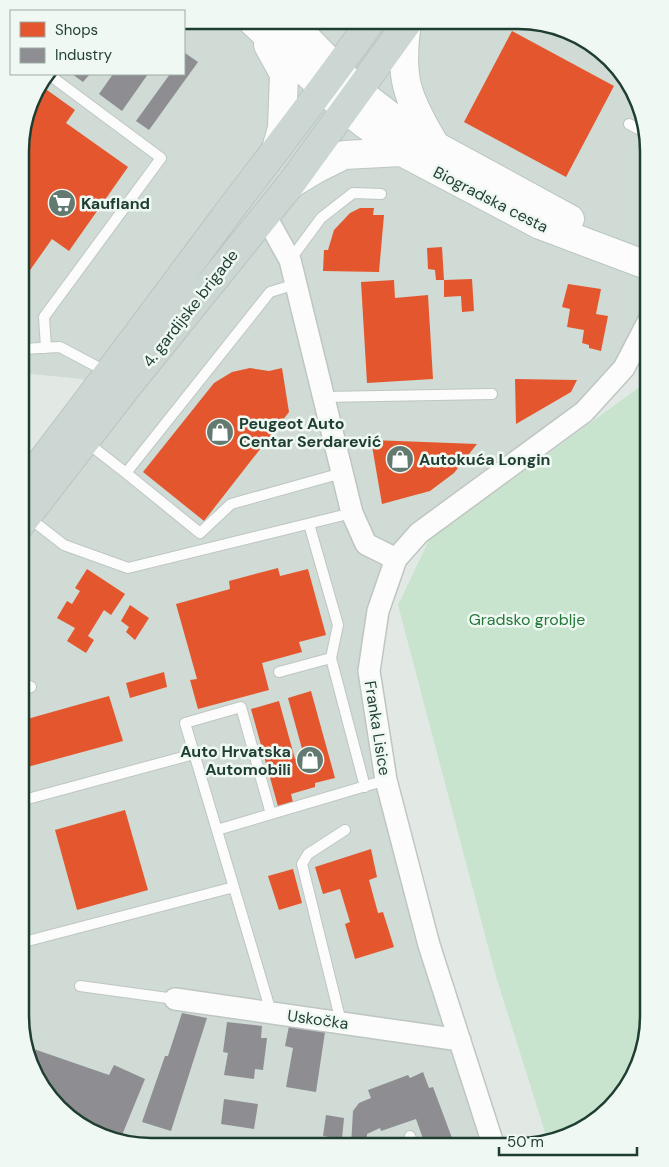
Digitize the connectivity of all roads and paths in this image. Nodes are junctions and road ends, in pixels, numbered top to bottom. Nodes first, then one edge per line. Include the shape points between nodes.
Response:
1 (258, 29) edge
2 (260, 29) edge
3 (295, 29) edge
4 (365, 29) edge
5 (402, 29) edge
6 (406, 29) edge
7 (53, 78) edge
8 (330, 80) junction
9 (352, 100) junction
10 (629, 124) dead end
11 (638, 129) edge
12 (437, 147) junction
13 (276, 149) junction
14 (402, 152) junction
15 (291, 184) junction
16 (381, 194) dead end
17 (265, 215) junction
18 (640, 254) edge
19 (290, 260) junction
20 (640, 263) edge
21 (296, 284) junction
22 (640, 337) edge
23 (46, 348) junction
24 (29, 349) edge
25 (110, 374) junction
26 (492, 394) dead end
27 (324, 397) junction
28 (85, 441) junction
29 (126, 473) junction
30 (342, 473) junction
31 (29, 478) edge
32 (352, 513) junction
33 (29, 514) edge
34 (29, 523) edge
35 (309, 524) junction
36 (396, 559) junction
37 (331, 658) junction
38 (279, 672) dead end
39 (194, 754) junction
40 (386, 780) junction
41 (365, 787) junction
42 (29, 799) edge
43 (271, 814) junction
44 (217, 830) junction
45 (345, 830) dead end
46 (234, 887) junction
47 (29, 941) edge
48 (80, 986) dead end
49 (175, 999) joint
50 (271, 1012) junction
51 (341, 1022) junction
52 (460, 1040) junction
53 (491, 1138) edge

1 - 13 main road via 284,74 282,128
2 - 8 main road
3 - 8 main road
4 - 8 main road, 4. gardijske brigade
5 - 9 main road, 4. gardijske brigade
6 - 12 main road via 404,81 410,99
7 - 23 lane via 161,158 44,317
8 - 9 main road
8 - 13 main road, 4. gardijske brigade
9 - 12 main road, Biogradska cesta
9 - 14 main road, Biogradska cesta
9 - 15 main road, 4. gardijske brigade
10 - 11 lane
12 - 18 main road, Biogradska cesta via 551,210
13 - 25 main road, 4. gardijske brigade
14 - 15 main road via 344,155
14 - 20 main road, Biogradska cesta via 540,225
15 - 17 main road, 4. gardijske brigade
16 - 19 lane via 353,193 321,218
17 - 19 street
17 - 28 main road, 4. gardijske brigade
19 - 21 street
21 - 27 street
21 - 29 lane via 270,292
22 - 36 street, Franka Lisice via 624,368 584,412 419,533
23 - 24 lane
23 - 25 lane via 60,347
25 - 31 main road, 4. gardijske brigade
26 - 27 lane
27 - 30 street
28 - 29 lane
28 - 33 main road, 4. gardijske brigade
29 - 30 lane via 200,533 231,504
30 - 32 street
32 - 35 lane
32 - 36 street via 366,544
34 - 35 lane via 64,545 128,568
35 - 37 lane via 338,625
36 - 40 street, Franka Lisice via 378,611 369,670
37 - 38 lane
37 - 41 lane
39 - 42 lane
39 - 43 lane via 185,723 241,707
39 - 44 lane
40 - 41 lane
40 - 52 street, Franka Lisice via 429,945
41 - 43 lane
43 - 44 lane
44 - 46 lane
45 - 51 lane via 308,854 302,864
46 - 47 lane
46 - 50 lane
48 - 49 lane
49 - 50 street, Uskočka
50 - 51 street, Uskočka
51 - 52 street, Uskočka
52 - 53 street, Franka Lisice

